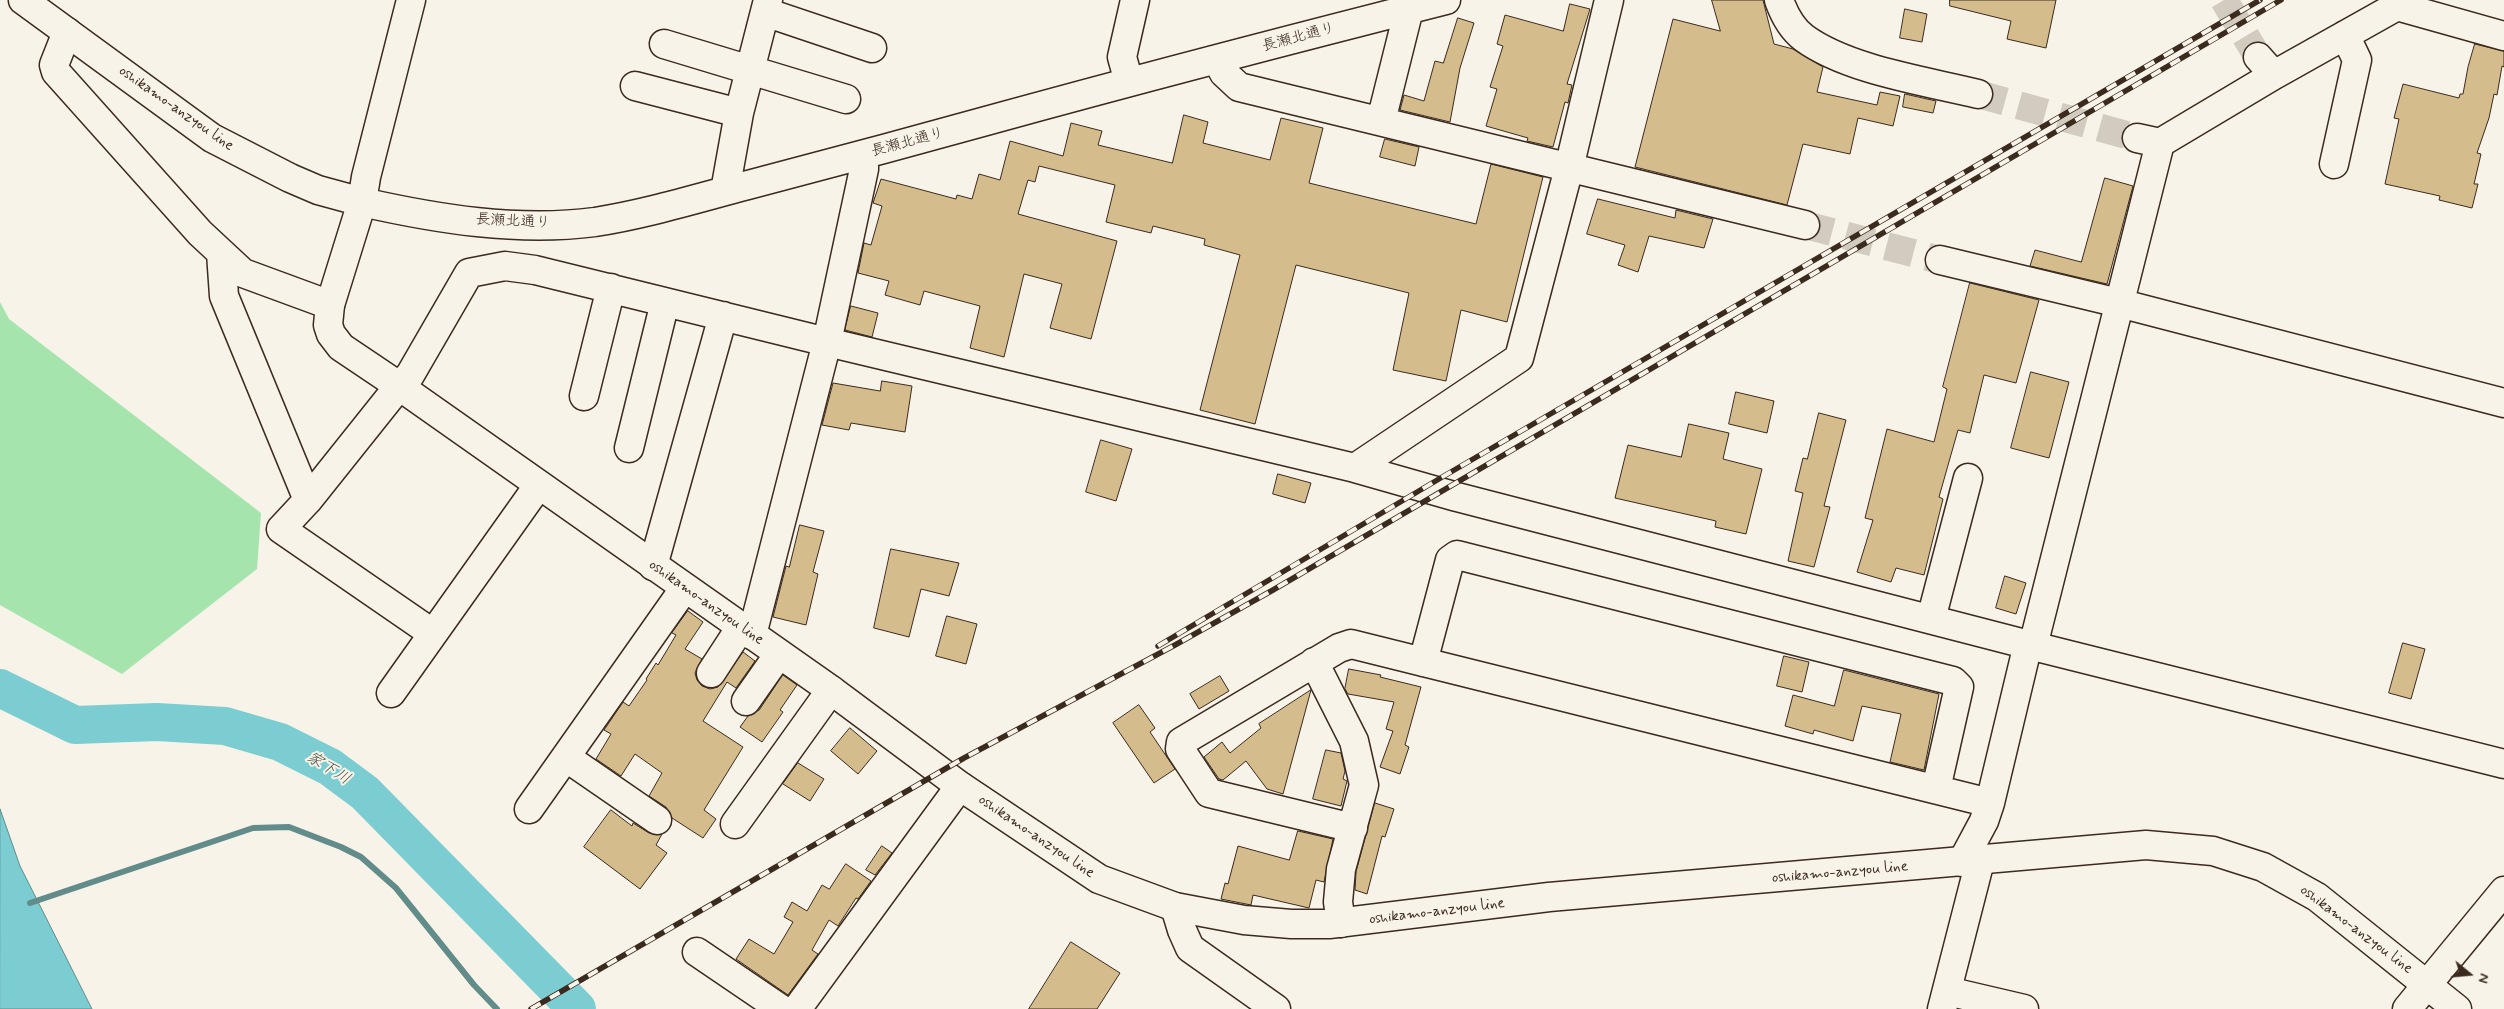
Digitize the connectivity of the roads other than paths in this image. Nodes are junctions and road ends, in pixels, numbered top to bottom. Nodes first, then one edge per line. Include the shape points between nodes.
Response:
1 (23, 0) edge
2 (409, 0) edge
3 (1135, 0) edge
4 (1446, 0) edge
5 (1609, 0) edge
6 (1779, 0) edge
7 (766, 6) edge
8 (1409, 10) junction
9 (67, 32) junction
10 (2345, 35) junction
11 (2504, 36) edge
12 (664, 44) dead end
13 (872, 48) dead end
14 (1217, 60) junction
15 (750, 69) junction
16 (1129, 82) junction
17 (635, 86) dead end
18 (1978, 94) tunnel mouth
19 (846, 99) dead end
20 (739, 113) junction
21 (1382, 121) junction
22 (864, 155) junction
23 (2334, 164) dead end
24 (1569, 168) junction
25 (725, 191) junction
26 (362, 202) junction
27 (1805, 226) tunnel mouth
28 (221, 253) junction
29 (1940, 260) tunnel mouth
30 (611, 288) junction
31 (665, 302) junction
32 (2119, 304) junction
33 (330, 305) junction
34 (723, 316) junction
35 (827, 342) junction
36 (399, 386) junction
37 (584, 396) dead end
38 (2504, 403) edge
39 (629, 448) dead end
40 (1355, 468) junction
41 (1968, 478) dead end
42 (538, 486) junction
43 (308, 500) junction
44 (653, 566) junction
45 (684, 589) junction
46 (1931, 619) junction
47 (746, 631) junction
48 (432, 633) junction
49 (2031, 645) junction
50 (779, 654) junction
51 (1314, 662) junction
52 (1423, 662) junction
53 (711, 673) dead end
54 (831, 690) junction
55 (391, 693) dead end
56 (746, 701) dead end
57 (567, 758) junction
58 (2504, 764) edge
59 (960, 786) junction
60 (1936, 789) junction
61 (1990, 803) junction
62 (529, 810) dead end
63 (657, 820) dead end
64 (735, 824) dead end
65 (1353, 828) junction
66 (1971, 861) junction
67 (1175, 906) junction
68 (2499, 907) edge
69 (1342, 923) junction
70 (697, 952) dead end
71 (2427, 983) junction
72 (1944, 1000) edge
73 (781, 1009) edge
74 (796, 1009) edge
75 (1276, 1009) edge
76 (2024, 1009) edge
77 (2407, 1009) edge
78 (2457, 1009) edge

1 - 9 street, oshikamo-anzyou line
2 - 26 street
3 - 16 street via 1122,58
4 - 8 street, 長瀬北通り
5 - 24 street
6 - 18 street via 1791,24 1803,37 1848,61
7 - 13 street
7 - 15 street
8 - 14 street, 長瀬北通り
8 - 21 street
9 - 26 street, oshikamo-anzyou line via 212,138 318,190
9 - 28 street via 54,65 56,72
10 - 11 street via 2397,6
10 - 23 street via 2357,60
10 - 32 street via 2266,66 2148,140
12 - 15 street
14 - 16 street, 長瀬北通り
14 - 21 street via 1224,73 1239,87
15 - 19 street
15 - 20 street
16 - 22 street, 長瀬北通り
17 - 20 street
20 - 25 street
21 - 24 street
22 - 25 street, 長瀬北通り
22 - 35 street via 864,169
24 - 27 street
24 - 40 street via 1519,358
25 - 26 street, 長瀬北通り via 596,222 541,225 400,211
26 - 33 street, oshikamo-anzyou line
28 - 33 street via 243,272
28 - 43 street via 224,296
29 - 32 street
30 - 31 street
30 - 36 street via 505,266 469,273 410,375
30 - 37 street
31 - 34 street
31 - 39 street
32 - 38 street
32 - 49 street
33 - 36 street, oshikamo-anzyou line via 328,325 338,344 351,356
34 - 35 street
34 - 44 street
35 - 40 street
35 - 47 street
36 - 42 street, oshikamo-anzyou line
36 - 43 street
40 - 46 street via 1457,498
41 - 46 street
42 - 44 street, oshikamo-anzyou line
42 - 48 street
43 - 48 street via 281,530
44 - 45 street, oshikamo-anzyou line
45 - 47 street, oshikamo-anzyou line
45 - 57 street
46 - 49 street
47 - 50 street, oshikamo-anzyou line
47 - 53 street
48 - 55 street
49 - 58 street
49 - 61 street
50 - 54 street, oshikamo-anzyou line
50 - 56 street
51 - 52 street via 1351,644
51 - 65 street via 1354,741 1364,785
51 - 65 street via 1188,736 1180,742 1180,749 1209,793
52 - 60 street
52 - 60 street via 1450,560 1457,555 1953,681 1959,687
54 - 59 street, oshikamo-anzyou line
54 - 64 street
57 - 62 street
57 - 63 street
59 - 67 street, oshikamo-anzyou line via 1099,880
59 - 74 street
60 - 61 street
61 - 66 street
65 - 69 street via 1340,869 1338,902
66 - 69 street, oshikamo-anzyou line via 1549,897
66 - 71 street, oshikamo-anzyou line via 2146,845 2213,851 2263,867 2317,897
66 - 72 street
67 - 69 street, oshikamo-anzyou line via 1244,920 1291,924
67 - 75 street via 1190,948
68 - 71 street
70 - 73 street
71 - 77 street
71 - 78 street, oshikamo-anzyou line
72 - 76 street

